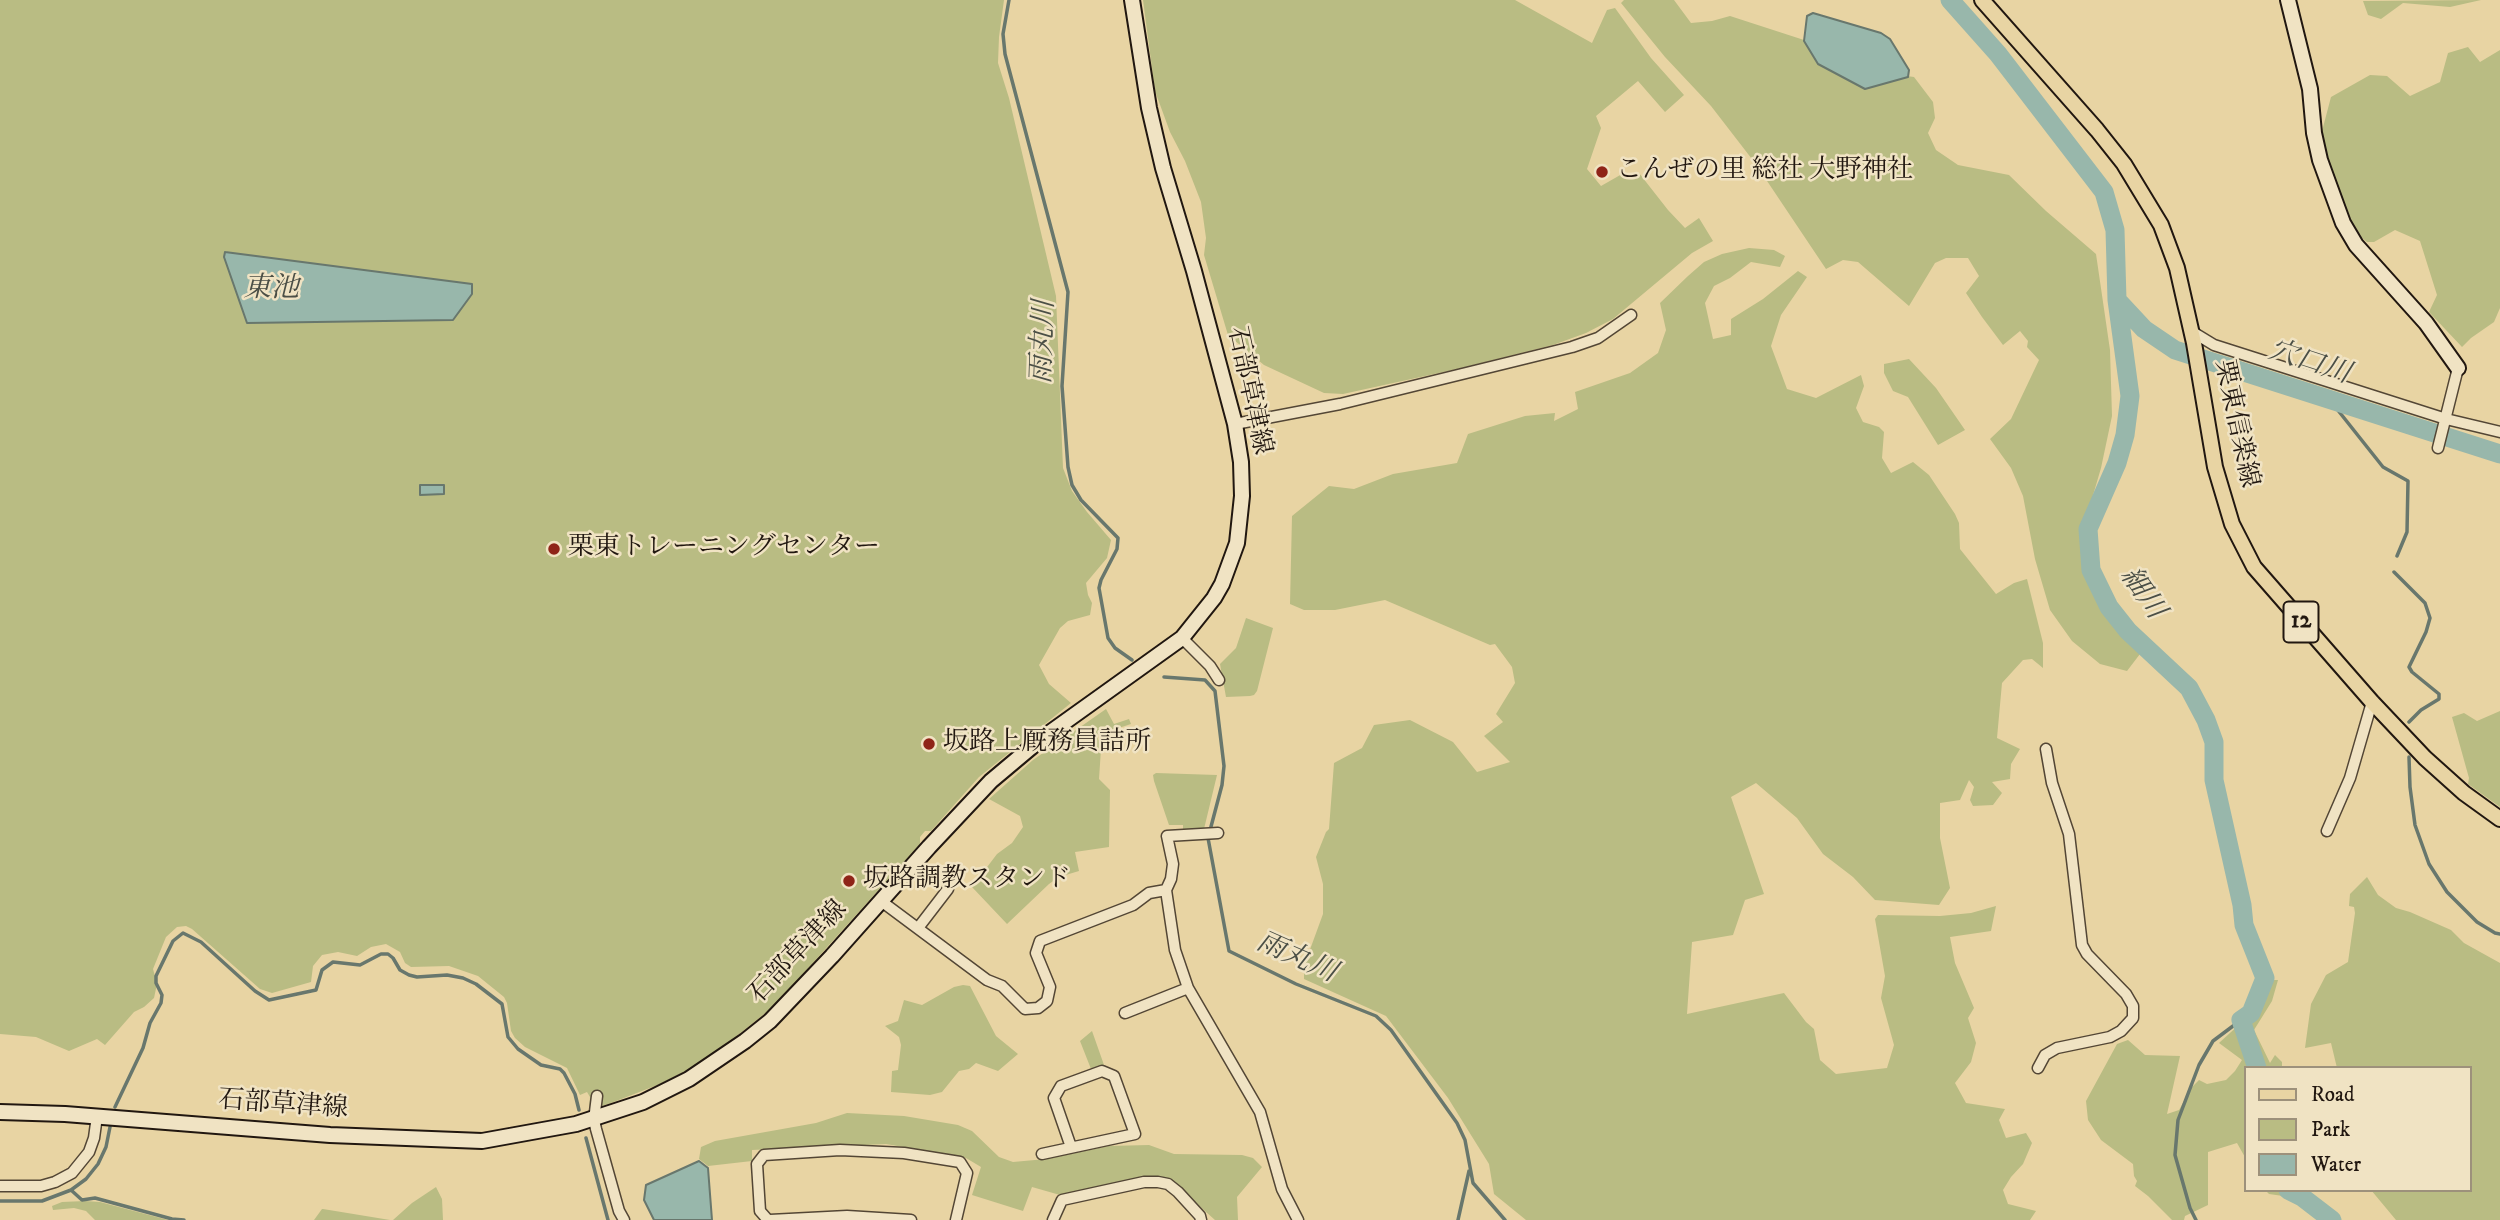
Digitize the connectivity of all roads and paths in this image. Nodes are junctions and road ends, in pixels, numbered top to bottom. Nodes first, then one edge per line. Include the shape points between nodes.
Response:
1 (1132, 0) edge
2 (1982, 0) edge
3 (2288, 0) edge
4 (1631, 316) dead end
5 (2192, 337) junction
6 (2458, 369) joint
7 (2445, 423) junction
8 (1235, 424) junction
9 (2500, 432) edge
10 (2438, 447) dead end
11 (1182, 638) junction
12 (1219, 680) dead end
13 (2372, 702) junction
14 (2046, 749) dead end
15 (2500, 819) edge
16 (2328, 831) dead end
17 (1212, 832) dead end
18 (948, 889) dead end
19 (1166, 890) junction
20 (881, 901) junction
21 (918, 928) junction
22 (1188, 988) junction
23 (1125, 1013) dead end
24 (2038, 1068) dead end
25 (597, 1096) dead end
26 (0, 1112) edge
27 (97, 1116) junction
28 (594, 1120) junction
29 (1071, 1147) junction
30 (1042, 1154) dead end
31 (0, 1186) edge
32 (871, 1219) edge
33 (624, 1220) edge
34 (769, 1220) edge
35 (911, 1220) edge
36 (956, 1220) edge
37 (1053, 1220) edge
38 (1201, 1220) edge
39 (1298, 1220) edge

1 - 8 main road, 石部草津線 via 1163,168
2 - 5 main road, 栗東信楽線 / 12 via 2097,130 2145,196 2177,268
3 - 6 main road via 2310,89 2320,160 2343,223
4 - 8 street via 1598,338 1572,347 1340,404
5 - 7 street
5 - 13 main road, 栗東信楽線 / 12 via 2216,467 2232,524 2254,567
6 - 7 street
7 - 9 street
7 - 10 street
8 - 11 main road, 石部草津線 via 1242,496 1237,543 1214,598
11 - 12 street
11 - 20 main road, 石部草津線 via 1041,739 991,781
13 - 15 main road, 栗東信楽線 / 12 via 2427,760
13 - 16 street via 2350,778
14 - 24 street via 2069,834 2082,946 2126,994 2133,1018 2110,1037 2057,1048 2045,1055
17 - 19 street via 1167,836 1173,864
18 - 21 street
19 - 21 street via 1149,893 1133,905 1040,941 1036,953 1051,988 1047,1001 1038,1008 1025,1009 1002,986 987,981
19 - 22 street via 1175,950
20 - 21 street
20 - 28 main road, 石部草津線 via 797,994 745,1041 689,1080
22 - 23 street
22 - 39 street via 1260,1112 1282,1189
25 - 28 street
26 - 27 main road, 石部草津線
27 - 28 main road, 石部草津線 via 482,1142
27 - 31 street via 89,1152 72,1173 41,1186
28 - 33 street
29 - 29 street via 1135,1134 1114,1076 1102,1071 1061,1086 1054,1098
29 - 30 street
32 - 34 street
32 - 35 street
34 - 36 street via 760,1211 757,1164 764,1156 840,1150 960,1162 967,1173
37 - 38 street via 1062,1200 1158,1182 1178,1192

